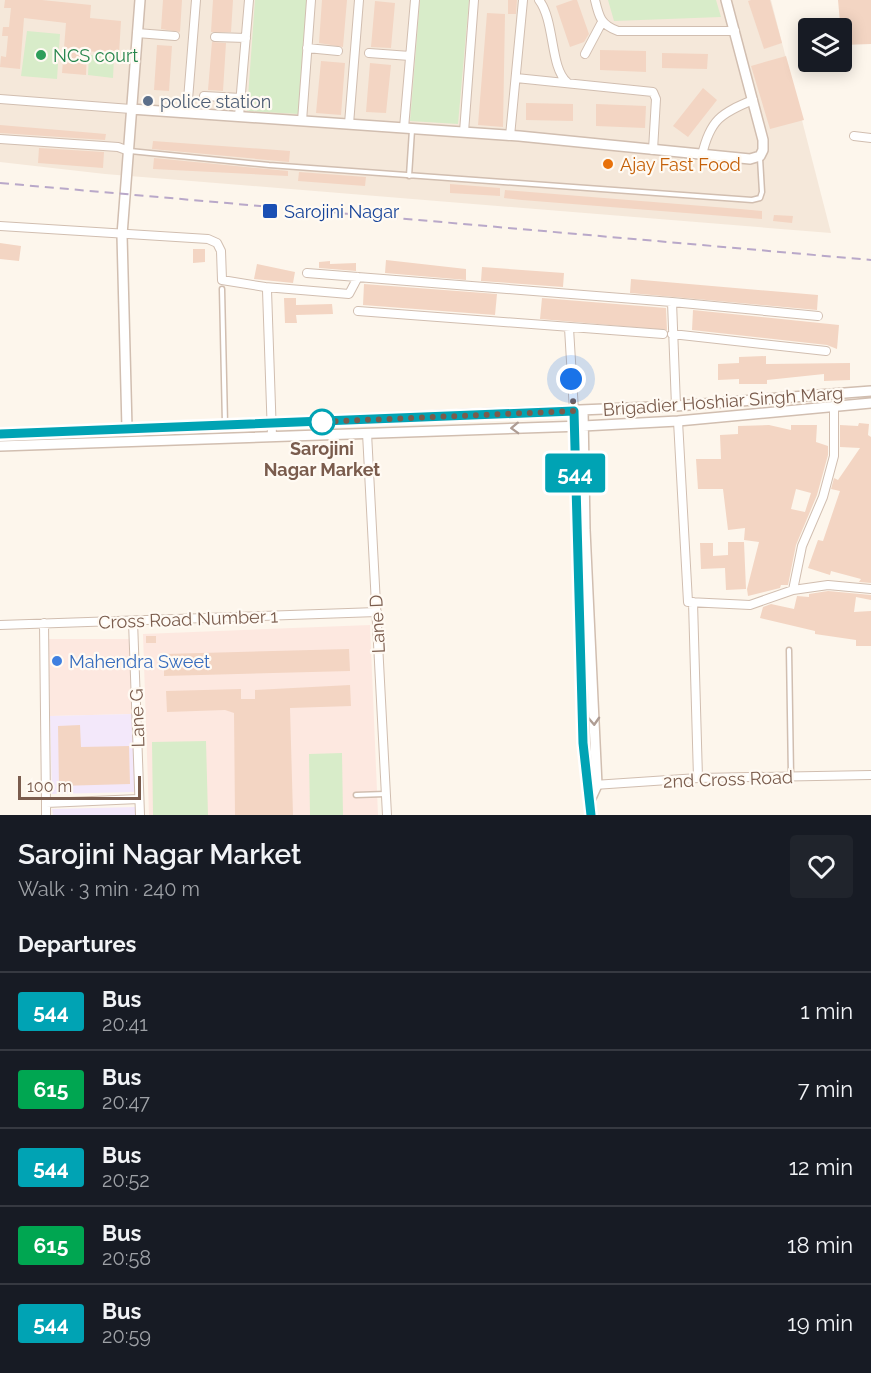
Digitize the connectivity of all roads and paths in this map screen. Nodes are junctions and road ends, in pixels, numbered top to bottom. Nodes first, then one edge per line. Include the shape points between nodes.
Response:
1 (140, 0) edge
2 (196, 0) edge
3 (249, 0) edge
4 (311, 0) edge
5 (359, 0) edge
6 (415, 0) edge
7 (474, 0) edge
8 (523, 0) edge
9 (539, 0) edge
10 (595, 0) edge
11 (726, 0) edge
12 (602, 22) junction
13 (735, 31) junction
14 (137, 33) junction
15 (175, 36) dead end
16 (215, 37) dead end
17 (246, 38) junction
18 (307, 48) junction
19 (338, 51) dead end
20 (369, 53) dead end
21 (585, 54) dead end
22 (410, 56) junction
23 (516, 78) junction
24 (568, 83) junction
25 (204, 96) dead end
26 (241, 98) junction
27 (0, 99) edge
28 (753, 100) junction
29 (131, 109) junction
30 (187, 112) junction
31 (239, 116) junction
32 (302, 121) junction
33 (349, 124) junction
34 (408, 128) junction
35 (464, 132) junction
36 (510, 136) junction
37 (854, 136) dead end
38 (871, 138) edge
39 (0, 139) edge
40 (653, 150) junction
41 (129, 151) junction
42 (702, 155) junction
43 (760, 156) junction
44 (409, 176) junction
45 (0, 226) edge
46 (122, 235) junction
47 (307, 273) dead end
48 (358, 277) junction
49 (265, 287) junction
50 (222, 289) dead end
51 (672, 302) junction
52 (358, 311) dead end
53 (818, 316) dead end
54 (568, 328) junction
55 (663, 334) dead end
56 (672, 334) junction
57 (826, 351) dead end
58 (871, 392) edge
59 (870, 405) edge
60 (676, 406) junction
61 (834, 406) junction
62 (578, 411) junction
63 (678, 421) junction
64 (271, 424) junction
65 (225, 425) junction
66 (579, 426) junction
67 (126, 428) junction
68 (367, 433) junction
69 (0, 434) edge
70 (272, 436) junction
71 (127, 440) junction
72 (0, 446) edge
73 (871, 589) edge
74 (793, 590) junction
75 (693, 602) junction
76 (377, 612) junction
77 (133, 621) junction
78 (44, 623) junction
79 (0, 625) edge
80 (789, 650) dead end
81 (871, 775) edge
82 (791, 776) junction
83 (698, 778) junction
84 (586, 785) junction
85 (597, 785) junction
86 (386, 794) junction
87 (356, 795) dead end
88 (591, 798) junction
89 (139, 799) junction
90 (46, 803) junction
91 (46, 815) edge
92 (140, 815) edge
93 (387, 815) edge
94 (591, 815) edge

1 - 14 street
2 - 30 street
3 - 17 street
4 - 18 street
5 - 33 street
6 - 22 street
7 - 35 street
8 - 23 street
9 - 24 street via 561,75
10 - 12 street
11 - 13 street
12 - 13 street via 618,31
12 - 21 street
13 - 28 street
14 - 15 street
14 - 29 street
16 - 17 street
17 - 26 street
18 - 19 street
18 - 32 street
20 - 22 street
22 - 34 street
23 - 24 street
23 - 36 street
24 - 40 street via 652,92 656,99
25 - 26 street
26 - 31 street
27 - 29 street
28 - 42 street via 718,117 709,129
28 - 43 street via 763,140
29 - 30 street
29 - 41 street
30 - 31 street
31 - 32 street
32 - 33 street
33 - 34 street
34 - 35 street
34 - 44 lane
35 - 36 street
36 - 40 street
37 - 38 street
39 - 41 street
40 - 42 street
41 - 44 lane
41 - 46 street
42 - 43 street via 750,159
43 - 44 lane via 762,192 760,198 752,200
45 - 46 street
46 - 49 street via 208,239 217,243 221,251 222,280
46 - 67 street
47 - 48 street
48 - 49 street via 349,294
48 - 51 street
49 - 64 street
50 - 65 lane
51 - 53 street
51 - 56 street
52 - 54 street
54 - 55 street
54 - 62 street
56 - 57 street
56 - 60 street
58 - 60 street, Brigadier Hoshiar Singh Marg
59 - 61 street
60 - 62 street, Brigadier Hoshiar Singh Marg
61 - 63 street
61 - 74 street via 834,456 823,497 802,546
62 - 64 street, Brigadier Hoshiar Singh Marg
62 - 66 street
63 - 66 street
63 - 75 street via 688,602
64 - 65 street, Brigadier Hoshiar Singh Marg
64 - 70 street
65 - 67 street, Brigadier Hoshiar Singh Marg
66 -> 68 street
66 - 84 street via 579,658
66 -> 85 street
67 - 69 street, Brigadier Hoshiar Singh Marg
67 - 71 street
68 - 70 street
68 - 76 street, Lane D
70 - 71 street
71 - 72 street
73 - 74 street via 828,585
74 - 75 street via 750,604
75 - 83 street
76 - 77 street, Cross Road Number 1
76 - 86 street, Lane D
77 - 78 street, Cross Road Number 1
77 - 89 street, Lane G
78 - 79 street, Cross Road Number 1
78 - 90 street
80 - 82 lane
81 - 82 street, 2nd Cross Road
82 - 83 street, 2nd Cross Road
83 - 85 street, 2nd Cross Road
84 - 85 street, 2nd Cross Road
84 - 88 street
85 - 88 street
86 - 87 lane
86 - 93 street, Lane D
88 - 94 street
89 - 90 street
89 - 92 street, Lane G
90 - 91 street

